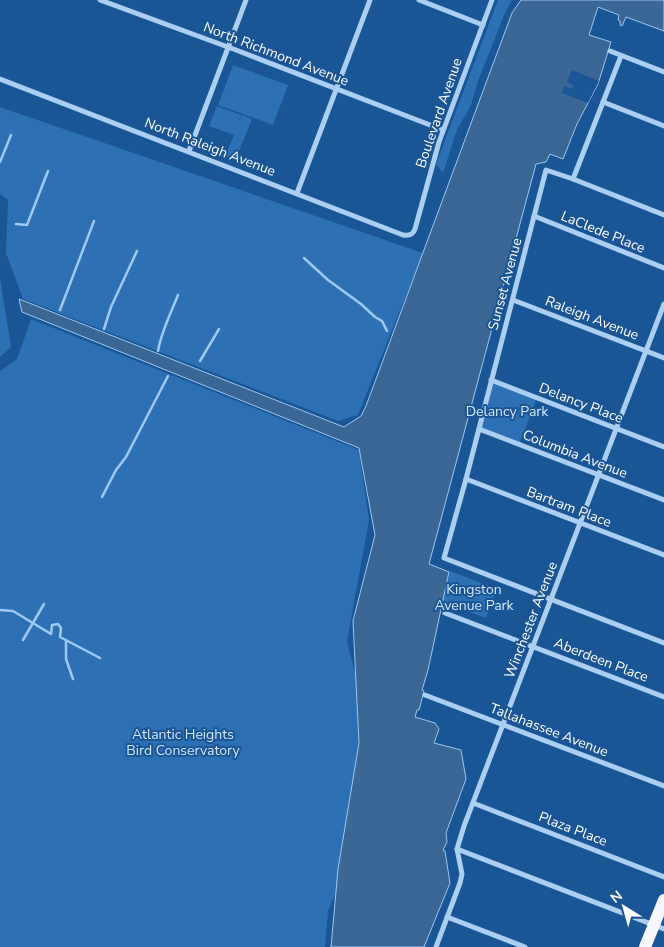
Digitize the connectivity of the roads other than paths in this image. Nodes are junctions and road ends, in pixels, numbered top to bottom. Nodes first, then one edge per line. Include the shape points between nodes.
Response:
1 (100, 0) edge
2 (246, 0) edge
3 (370, 0) edge
4 (418, 0) edge
5 (492, 0) edge
6 (483, 25) junction
7 (228, 47) junction
8 (610, 51) dead end
9 (621, 56) junction
10 (664, 72) edge
11 (0, 78) edge
12 (336, 89) junction
13 (603, 102) junction
14 (664, 126) edge
15 (443, 130) junction
16 (189, 151) junction
17 (573, 179) junction
18 (297, 193) junction
19 (664, 215) edge
20 (534, 216) junction
21 (411, 235) joint
22 (664, 268) edge
23 (513, 300) junction
24 (664, 304) edge
25 (646, 351) junction
26 (664, 358) edge
27 (491, 380) junction
28 (479, 429) junction
29 (616, 429) junction
30 (664, 447) edge
31 (598, 475) junction
32 (466, 480) junction
33 (664, 500) edge
34 (580, 523) junction
35 (664, 555) edge
36 (550, 600) junction
37 (445, 613) dead end
38 (664, 643) edge
39 (533, 646) junction
40 (425, 695) dead end
41 (664, 697) edge
42 (503, 724) junction
43 (664, 786) edge
44 (473, 803) junction
45 (457, 850) junction
46 (664, 877) edge
47 (664, 900) edge
48 (447, 917) junction
49 (659, 927) edge
50 (436, 947) edge
51 (525, 947) edge
52 (646, 947) edge

1 - 7 street, North Richmond Avenue
2 - 7 street
3 - 12 street
4 - 6 street
5 - 6 street, Boulevard Avenue
6 - 15 street, Boulevard Avenue
7 - 12 street, North Richmond Avenue
7 - 16 street
8 - 9 street
9 - 10 street
9 - 13 street
11 - 16 street, North Raleigh Avenue
12 - 15 street, North Richmond Avenue
12 - 18 street
13 - 14 street
13 - 17 street
15 - 21 street, Boulevard Avenue
16 - 18 street, North Raleigh Avenue
17 - 19 street
17 - 20 street, Sunset Avenue via 546,170
18 - 21 street, North Raleigh Avenue via 403,235
20 - 22 street, LaClede Place
20 - 23 street, Sunset Avenue
23 - 25 street, Raleigh Avenue
23 - 27 street, Sunset Avenue
24 - 25 street, Winchester Avenue
25 - 26 street, Raleigh Avenue
25 - 29 street, Winchester Avenue
27 - 28 street, Sunset Avenue
27 - 29 street, Delancy Place
28 - 31 street, Columbia Avenue
28 - 32 street, Sunset Avenue
29 - 30 street, Delancy Place
29 - 31 street, Winchester Avenue
31 - 33 street, Columbia Avenue
31 - 34 street, Winchester Avenue
32 - 34 street, Bartram Place
32 - 36 street, Sunset Avenue via 444,558
34 - 35 street, Bartram Place
34 - 36 street, Winchester Avenue
36 - 38 street
36 - 39 street, Winchester Avenue
37 - 39 street, Aberdeen Place
39 - 41 street, Aberdeen Place
39 - 42 street, Winchester Avenue
40 - 42 street, Tallahassee Avenue
42 - 43 street, Tallahassee Avenue
42 - 44 street, Winchester Avenue
44 - 45 street, Winchester Avenue
44 - 46 street, Plaza Place
45 - 48 street, Winchester Avenue via 461,878
45 - 49 street
47 - 49 main road
48 - 50 street, Winchester Avenue
48 - 51 street
49 - 52 main road

